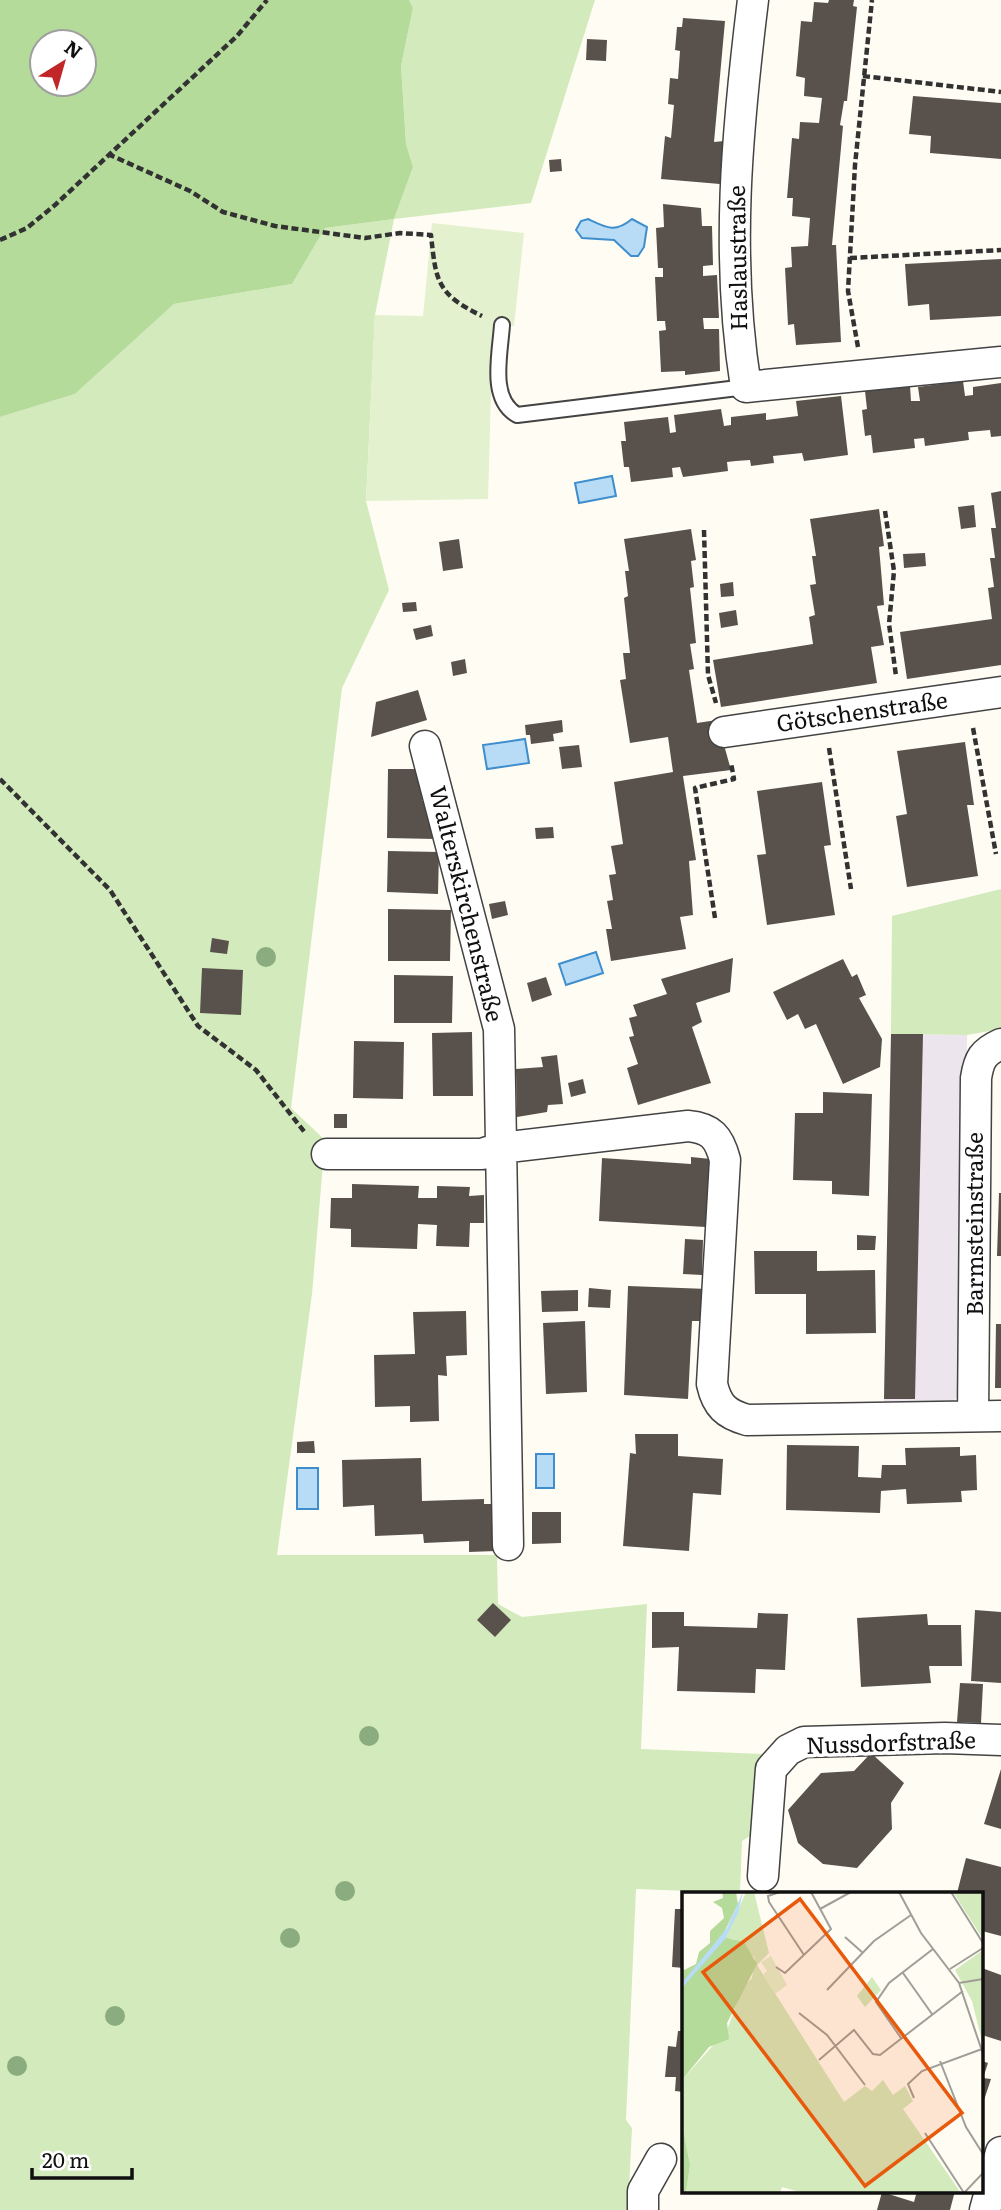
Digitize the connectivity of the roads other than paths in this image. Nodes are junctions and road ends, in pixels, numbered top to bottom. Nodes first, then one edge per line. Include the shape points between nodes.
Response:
1 (753, 0) edge
2 (502, 325) road end
3 (1001, 362) edge
4 (747, 387) junction
5 (1001, 692) edge
6 (724, 732) road end
7 (425, 746) dead end
8 (1001, 1044) edge
9 (500, 1148) junction
10 (327, 1154) road end
11 (987, 1416) edge
12 (508, 1545) dead end
13 (1001, 1741) edge
14 (763, 1876) dead end
15 (1001, 2152) edge
16 (661, 2159) dead end
17 (643, 2210) edge
18 (985, 2210) edge

1 - 4 street, Haslaustraße via 738,115 735,233 736,322
2 - 4 lane via 499,396 505,408 517,415
3 - 4 street
5 - 6 street, Götschenstraße
7 - 9 street, Walterskirchenstraße via 499,1029
8 - 11 street, Barmsteinstraße via 979,1060 976,1078
9 - 10 street via 482,1154
9 - 11 street via 688,1126 705,1127 720,1140 725,1160 712,1384 716,1401 729,1415 747,1420
9 - 12 street, Walterskirchenstraße
13 - 14 street, Nussdorfstraße via 804,1742 788,1750 771,1769
15 - 18 street
16 - 17 street via 643,2191

